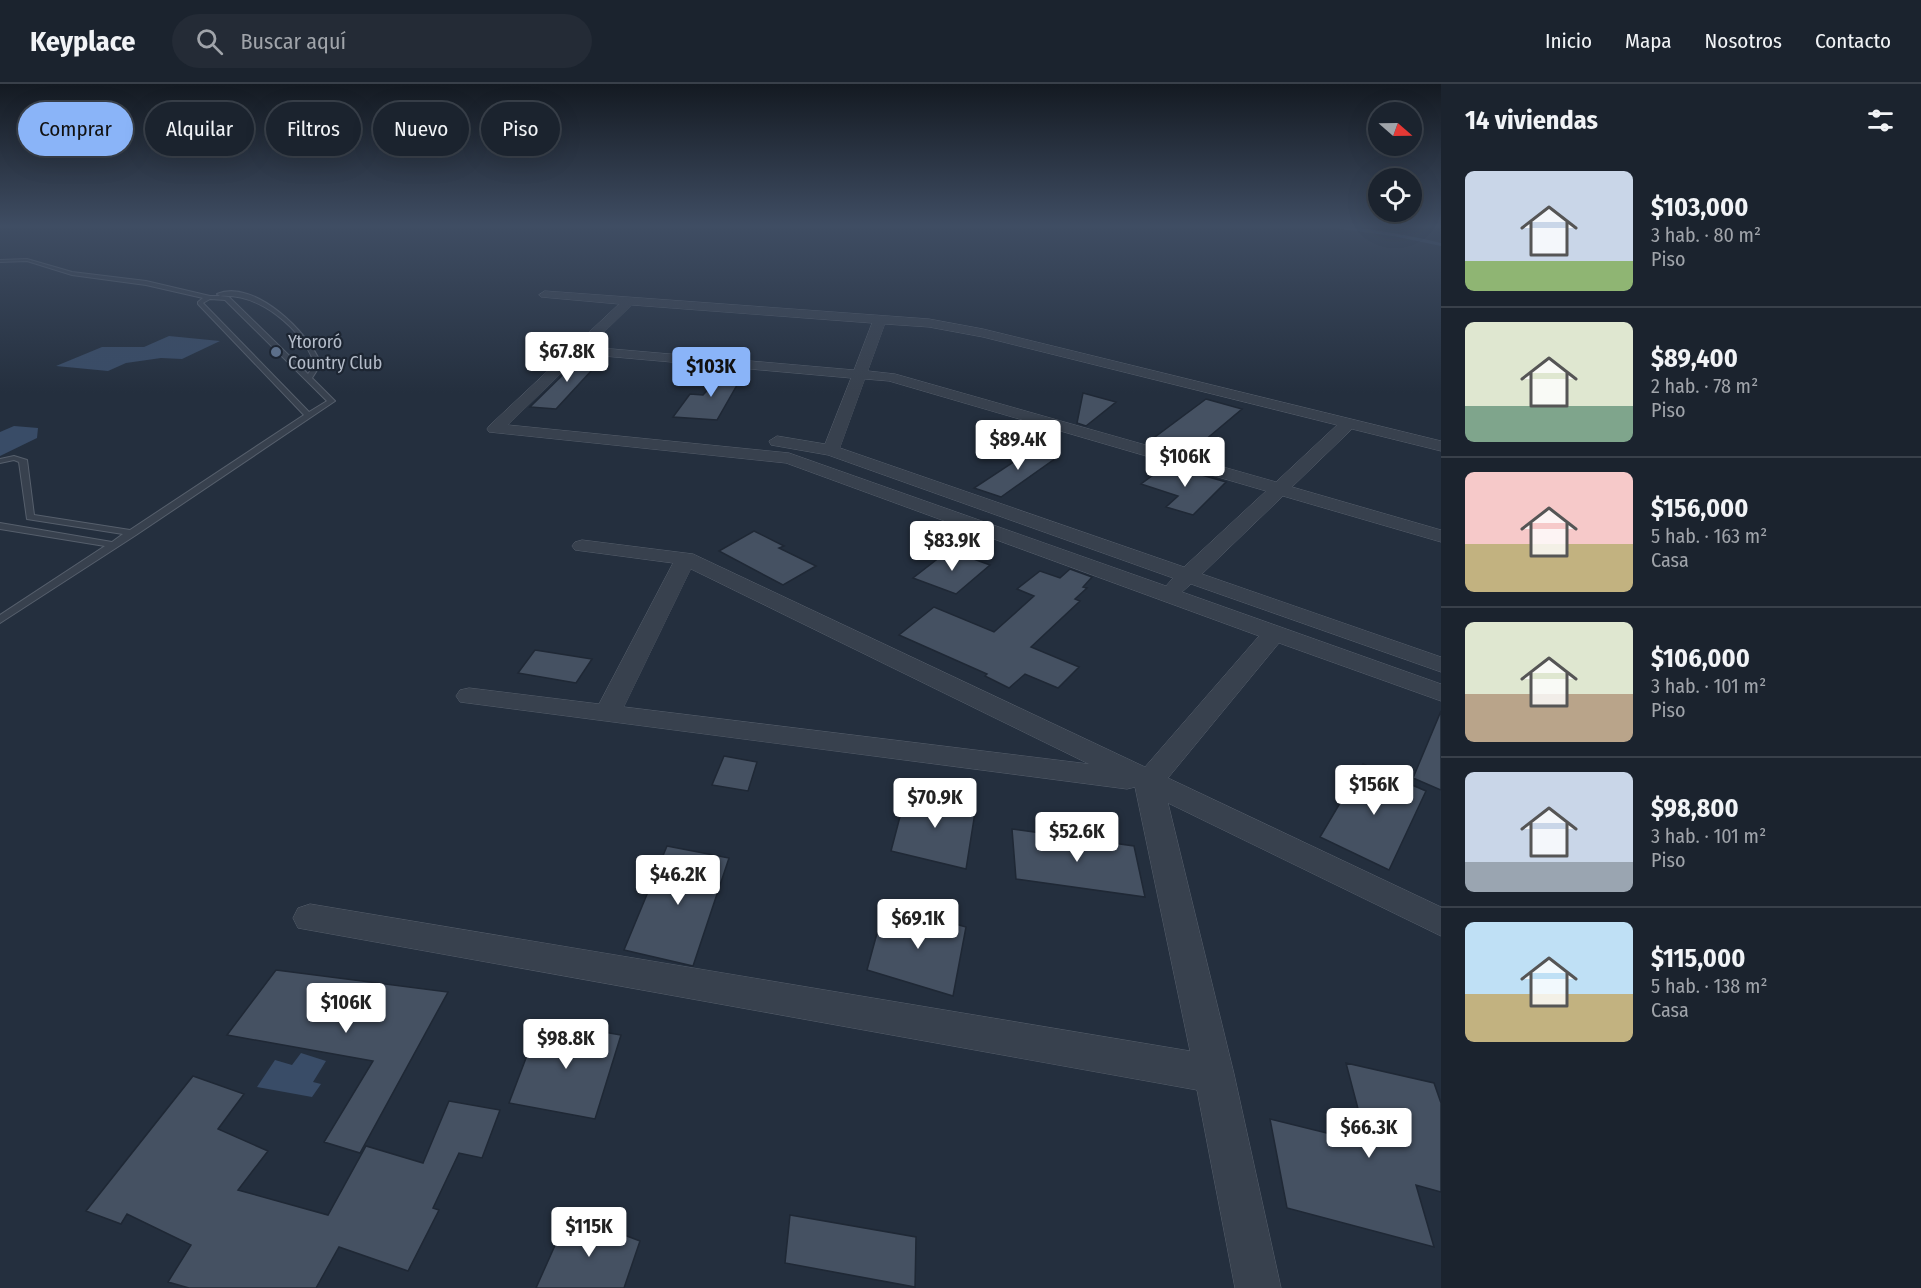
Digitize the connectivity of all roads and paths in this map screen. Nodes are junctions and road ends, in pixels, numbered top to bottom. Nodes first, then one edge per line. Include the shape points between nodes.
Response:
1 (126, 281) edge
2 (545, 295) dead end
3 (206, 296) junction
4 (629, 301) junction
5 (880, 319) junction
6 (578, 350) junction
7 (860, 373) junction
8 (308, 379) junction
9 (309, 416) junction
10 (501, 423) junction
11 (1348, 424) junction
12 (1441, 446) edge
13 (831, 450) junction
14 (0, 461) edge
15 (1277, 489) junction
16 (0, 526) edge
17 (133, 533) junction
18 (1441, 536) edge
19 (114, 545) junction
20 (582, 546) dead end
21 (686, 558) junction
22 (1189, 577) junction
23 (1168, 594) junction
24 (0, 620) edge
25 (1274, 633) junction
26 (1441, 665) edge
27 (1441, 693) edge
28 (470, 696) dead end
29 (608, 713) junction
30 (1148, 782) junction
31 (310, 918) dead end
32 (1441, 922) edge
33 (1214, 1074) junction
34 (1258, 1288) edge

1 - 3 lane
2 - 4 street
3 - 8 lane via 226,298
3 - 8 lane via 242,295 290,324 316,357 318,364
3 - 9 lane via 200,303
4 - 5 street
4 - 6 street
5 - 7 street
5 - 11 street via 983,333
6 - 7 street
6 - 10 street
7 - 13 street
7 - 15 street via 921,385
8 - 9 lane via 331,401
9 - 17 lane
10 - 13 street via 781,442
10 - 23 street via 789,458
11 - 12 street
11 - 15 street
13 - 22 street
14 - 17 lane via 23,460 30,517
15 - 18 street
15 - 22 street
16 - 19 lane
17 - 19 lane
19 - 24 lane
20 - 21 street
21 - 29 street
21 - 30 street
22 - 23 street
22 - 26 street
23 - 25 street
25 - 27 street
25 - 30 street
28 - 29 street
29 - 30 street
30 - 32 street
30 - 33 street
31 - 33 street
33 - 34 street

